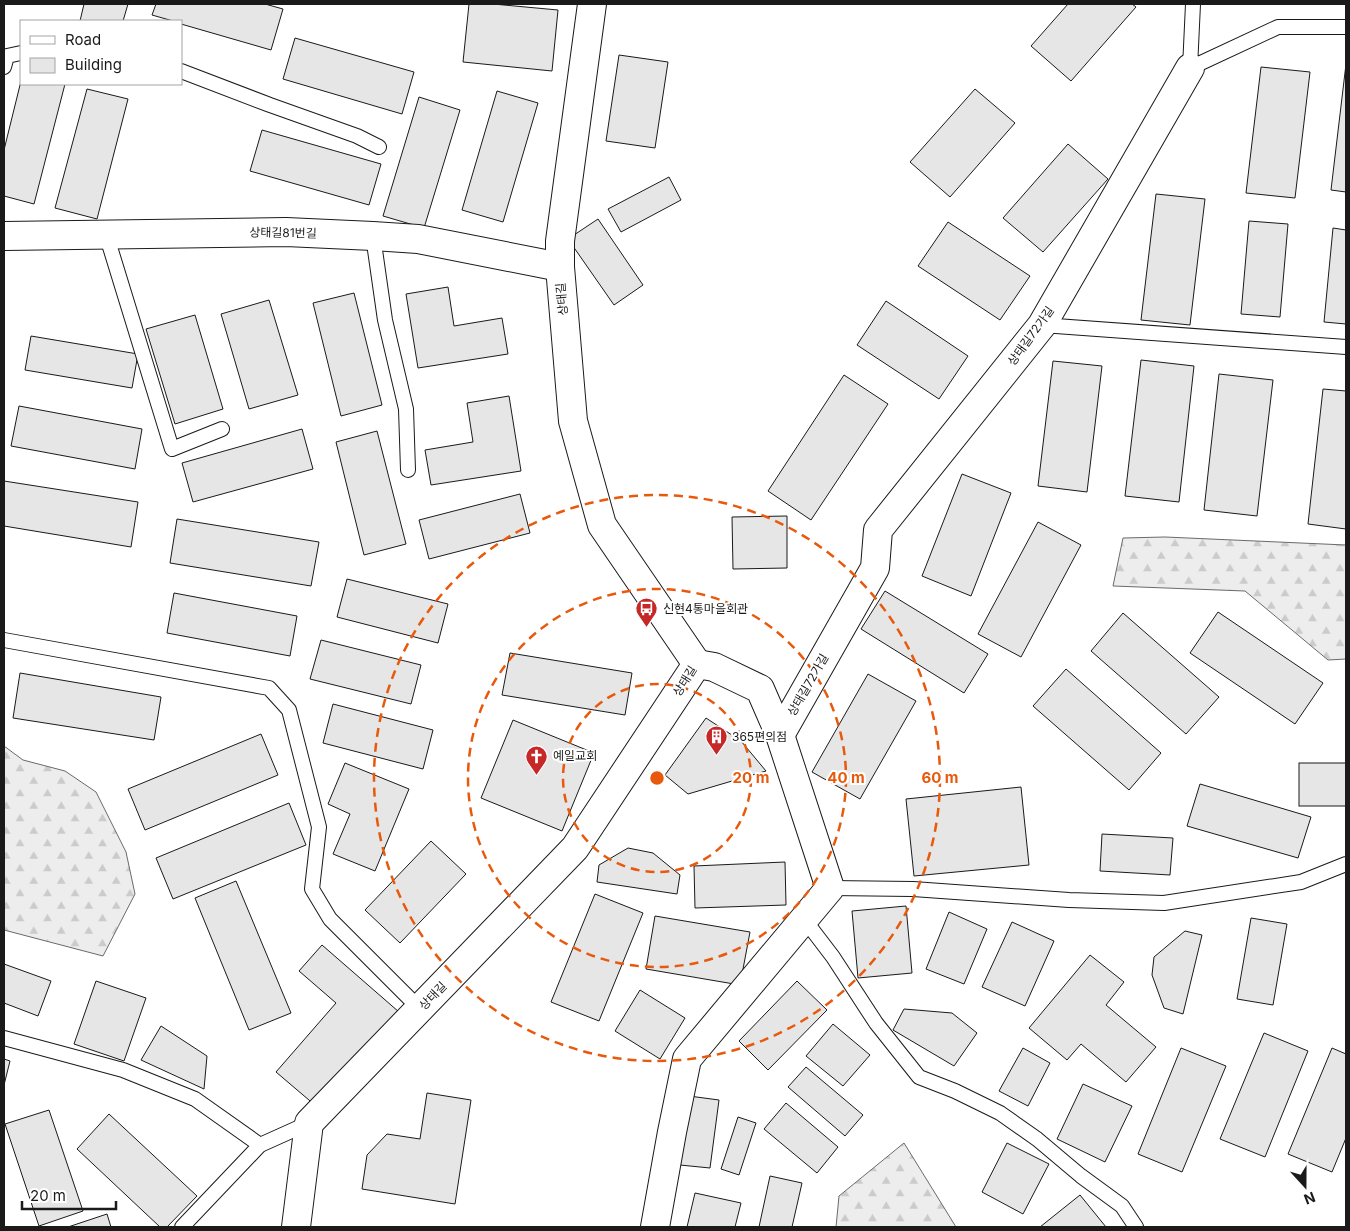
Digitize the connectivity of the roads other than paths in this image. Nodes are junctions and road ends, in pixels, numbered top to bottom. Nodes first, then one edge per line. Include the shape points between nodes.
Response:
1 (592, 4) edge
2 (1194, 4) edge
3 (1346, 27) edge
4 (20, 53) edge
5 (4, 67) edge
6 (1190, 68) junction
7 (182, 71) edge
8 (379, 147) dead end
9 (106, 234) junction
10 (4, 236) edge
11 (373, 236) junction
12 (560, 267) junction
13 (1042, 325) junction
14 (1346, 347) edge
15 (222, 429) dead end
16 (408, 470) dead end
17 (4, 640) edge
18 (697, 664) junction
19 (780, 735) junction
20 (1346, 864) edge
21 (830, 888) junction
22 (804, 919) junction
23 (420, 1009) junction
24 (4, 1038) edge
25 (310, 1123) junction
26 (260, 1145) junction
27 (182, 1227) edge
28 (296, 1227) edge
29 (656, 1227) edge
30 (1136, 1227) edge

1 - 12 street, 상태길 via 560,241
2 - 6 lane
3 - 6 lane via 1278,27
4 - 5 lane via 7,56
6 - 13 street, 상태길72가길
7 - 8 lane
9 - 10 street, 상태길81번길
9 - 11 street, 상태길81번길 via 286,232
9 - 15 lane via 172,449
11 - 12 street, 상태길81번길 via 418,239
11 - 16 lane via 385,320 406,409
12 - 18 street, 상태길 via 573,421 602,525
13 - 14 lane
13 - 19 street, 상태길72가길 via 878,530 875,568
17 - 23 lane via 269,688 289,710 319,827 312,890 330,919
18 - 19 street via 714,667 760,689
18 - 23 street, 상태길 via 575,848
19 - 21 street
20 - 21 lane via 1301,882 1164,903 913,889
21 - 22 street
22 - 29 street via 687,1059
22 - 30 lane via 834,957 876,1023 919,1077 1000,1113 1122,1206
23 - 25 street, 상태길
24 - 26 lane via 124,1070 195,1099
25 - 26 lane
25 - 28 street
26 - 27 lane

